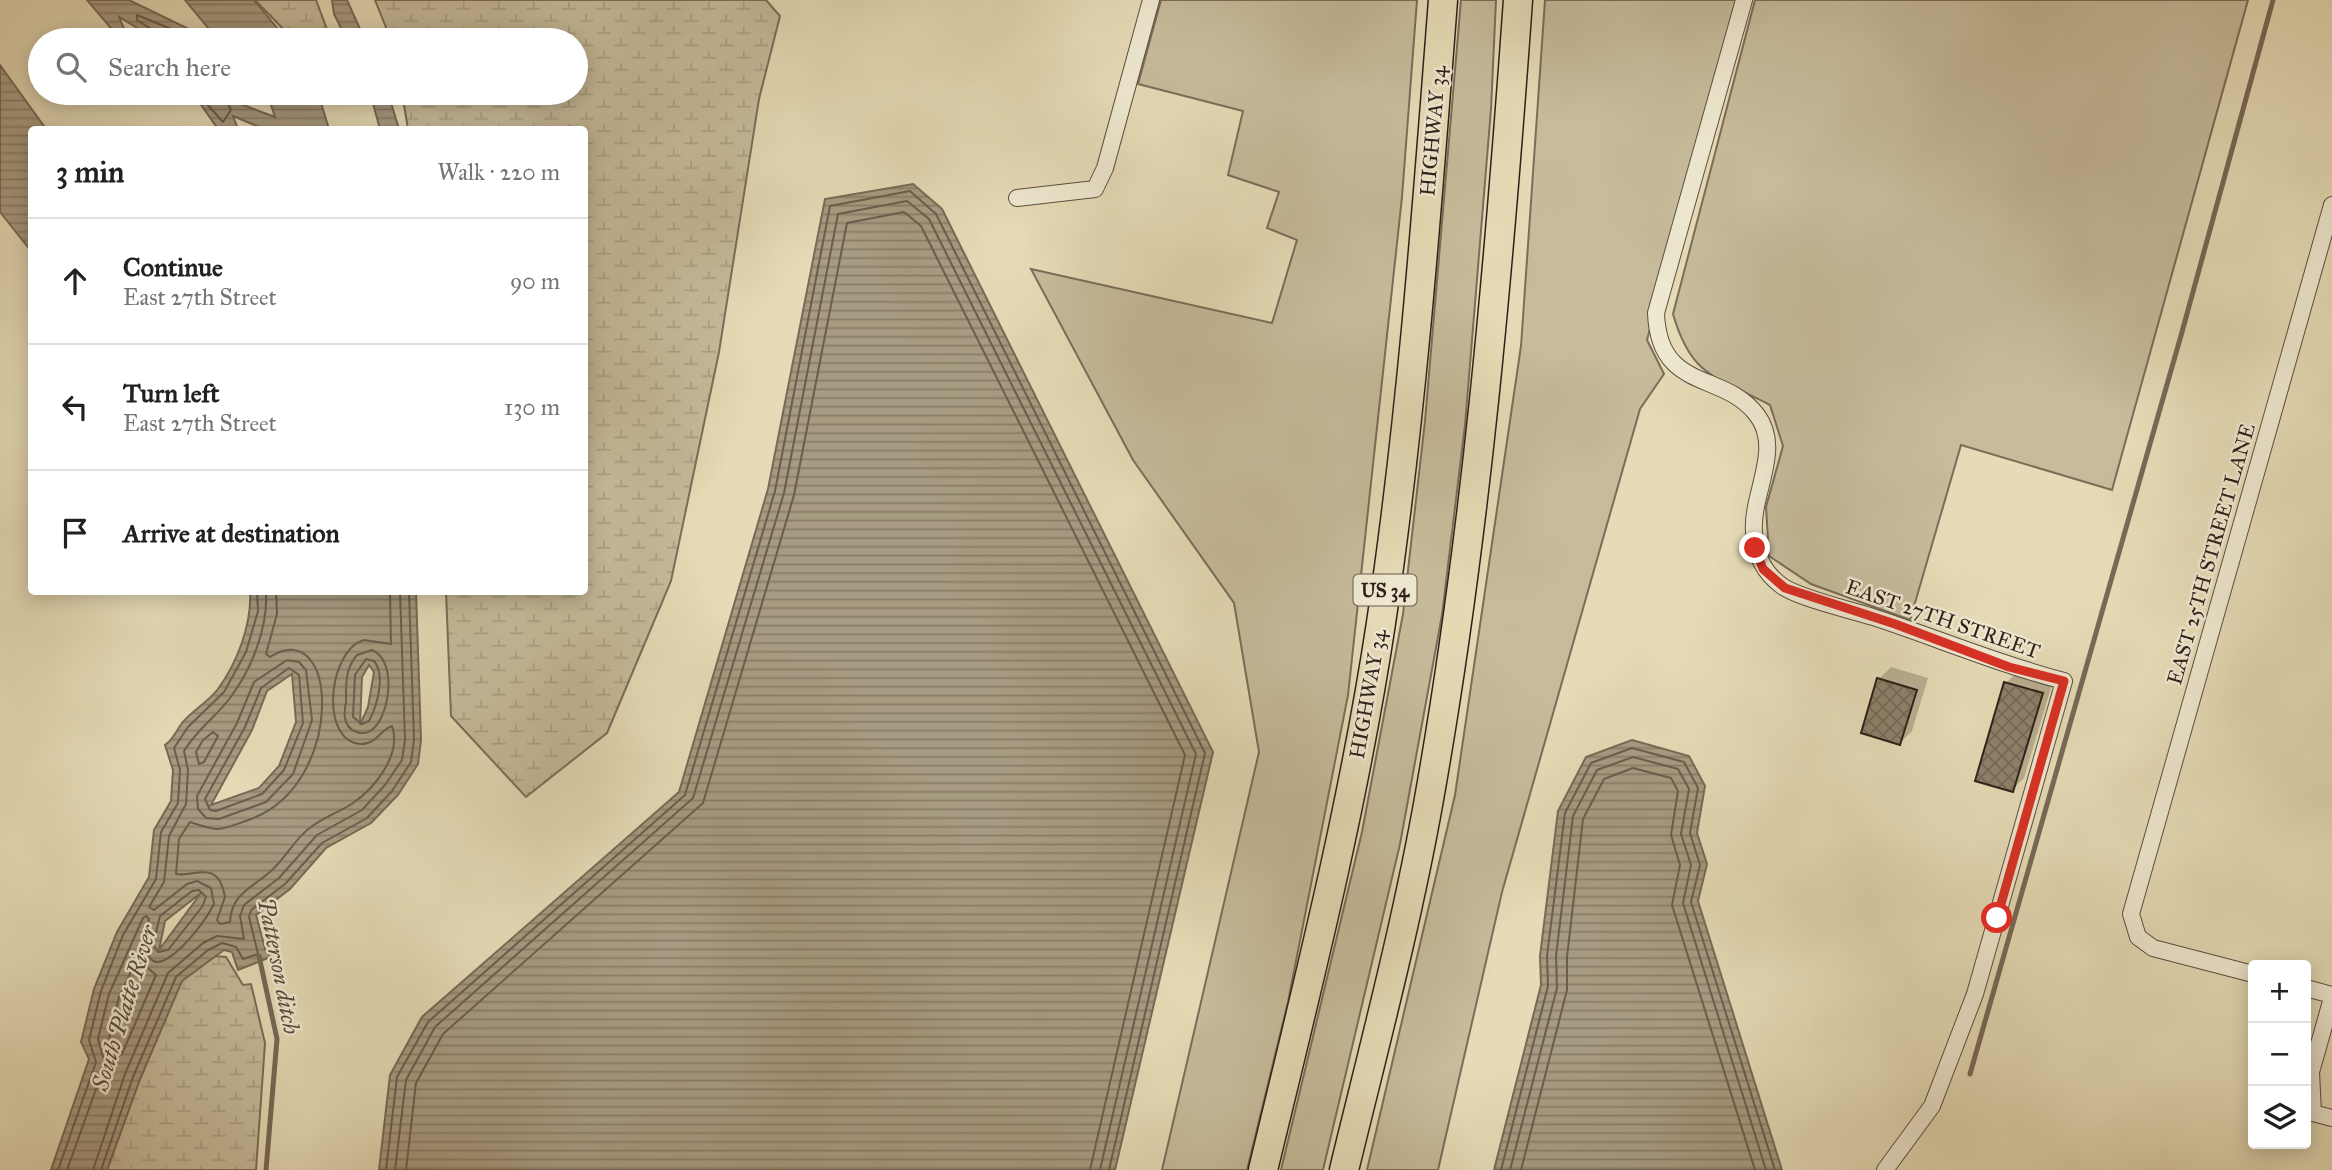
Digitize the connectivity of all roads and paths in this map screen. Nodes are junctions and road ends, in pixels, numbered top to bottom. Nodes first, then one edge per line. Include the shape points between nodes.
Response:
1 (1151, 0) edge
2 (1443, 0) edge
3 (1518, 0) edge
4 (1744, 0) edge
5 (1017, 198) dead end
6 (2332, 205) edge
7 (2248, 974) edge
8 (2311, 990) edge
9 (2332, 997) edge
10 (2332, 1118) edge
11 (1263, 1170) edge
12 (1344, 1170) edge
13 (1885, 1170) edge

1 - 5 street via 1105,169 1095,189
2 - 11 highway, HIGHWAY 34 / US 34 via 1406,429 1381,623 1348,810
3 - 12 highway via 1489,352 1462,590 1428,802
4 - 13 street, EAST 27TH STREET via 1656,313 1657,336 1684,373 1730,393 1756,412 1764,427 1769,447 1753,519 1755,548 1763,569 1785,588 2009,667 2064,681 1975,994 1932,1106
6 - 7 street, EAST 25TH STREET LANE via 2131,914 2138,937 2153,948
8 - 9 street
9 - 10 street via 2311,1072 2314,1113

